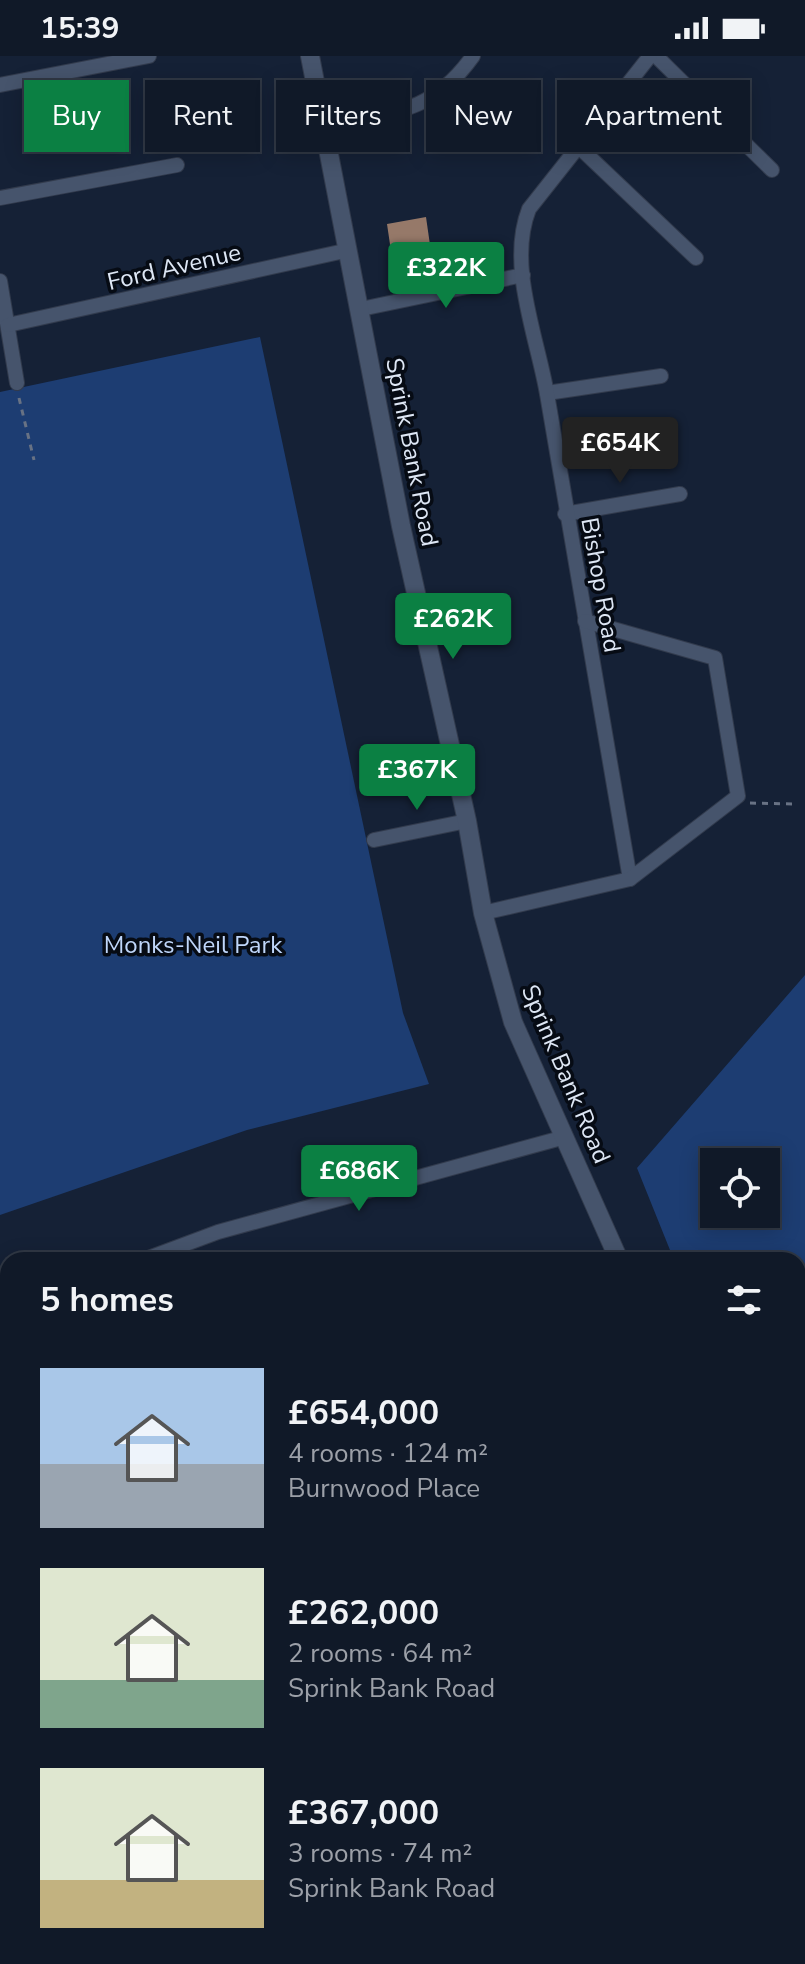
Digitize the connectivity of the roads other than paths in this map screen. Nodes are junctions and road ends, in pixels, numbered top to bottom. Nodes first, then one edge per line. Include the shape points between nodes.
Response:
1 (149, 56) edge
2 (310, 56) edge
3 (473, 56) edge
4 (653, 56) edge
5 (315, 80) edge
6 (633, 80) edge
7 (0, 85) edge
8 (410, 106) edge
9 (330, 152) edge
10 (575, 152) edge
11 (584, 152) edge
12 (177, 165) dead end
13 (772, 170) dead end
14 (0, 198) edge
15 (349, 250) junction
16 (696, 258) dead end
17 (523, 275) junction
18 (0, 281) edge
19 (361, 309) junction
20 (8, 325) junction
21 (661, 376) dead end
22 (17, 383) road end
23 (547, 393) junction
24 (680, 494) dead end
25 (565, 514) junction
26 (585, 621) junction
27 (467, 821) junction
28 (374, 840) dead end
29 (630, 879) junction
30 (483, 913) junction
31 (565, 1137) junction
32 (164, 1252) edge
33 (615, 1252) edge

1 - 7 street
2 - 5 street, Sprink Bank Road
3 - 8 street via 453,84
4 - 6 street, Bishop Road
4 - 13 street
9 - 15 street, Sprink Bank Road
10 - 17 street, Bishop Road via 529,209 521,229
11 - 16 street
12 - 14 street
15 - 19 street, Sprink Bank Road
15 - 20 street, Ford Avenue
17 - 19 street
17 - 23 street, Bishop Road
18 - 20 street
19 - 27 street, Sprink Bank Road via 401,526
20 - 22 street
21 - 23 street
23 - 25 street, Bishop Road
24 - 25 street
25 - 26 street, Bishop Road
26 - 29 street, Bishop Road
26 - 29 street via 715,658 738,796
27 - 28 street
27 - 30 street, Sprink Bank Road
29 - 30 street
30 - 31 street, Sprink Bank Road via 513,1022
31 - 32 street via 218,1232
31 - 33 street, Sprink Bank Road

